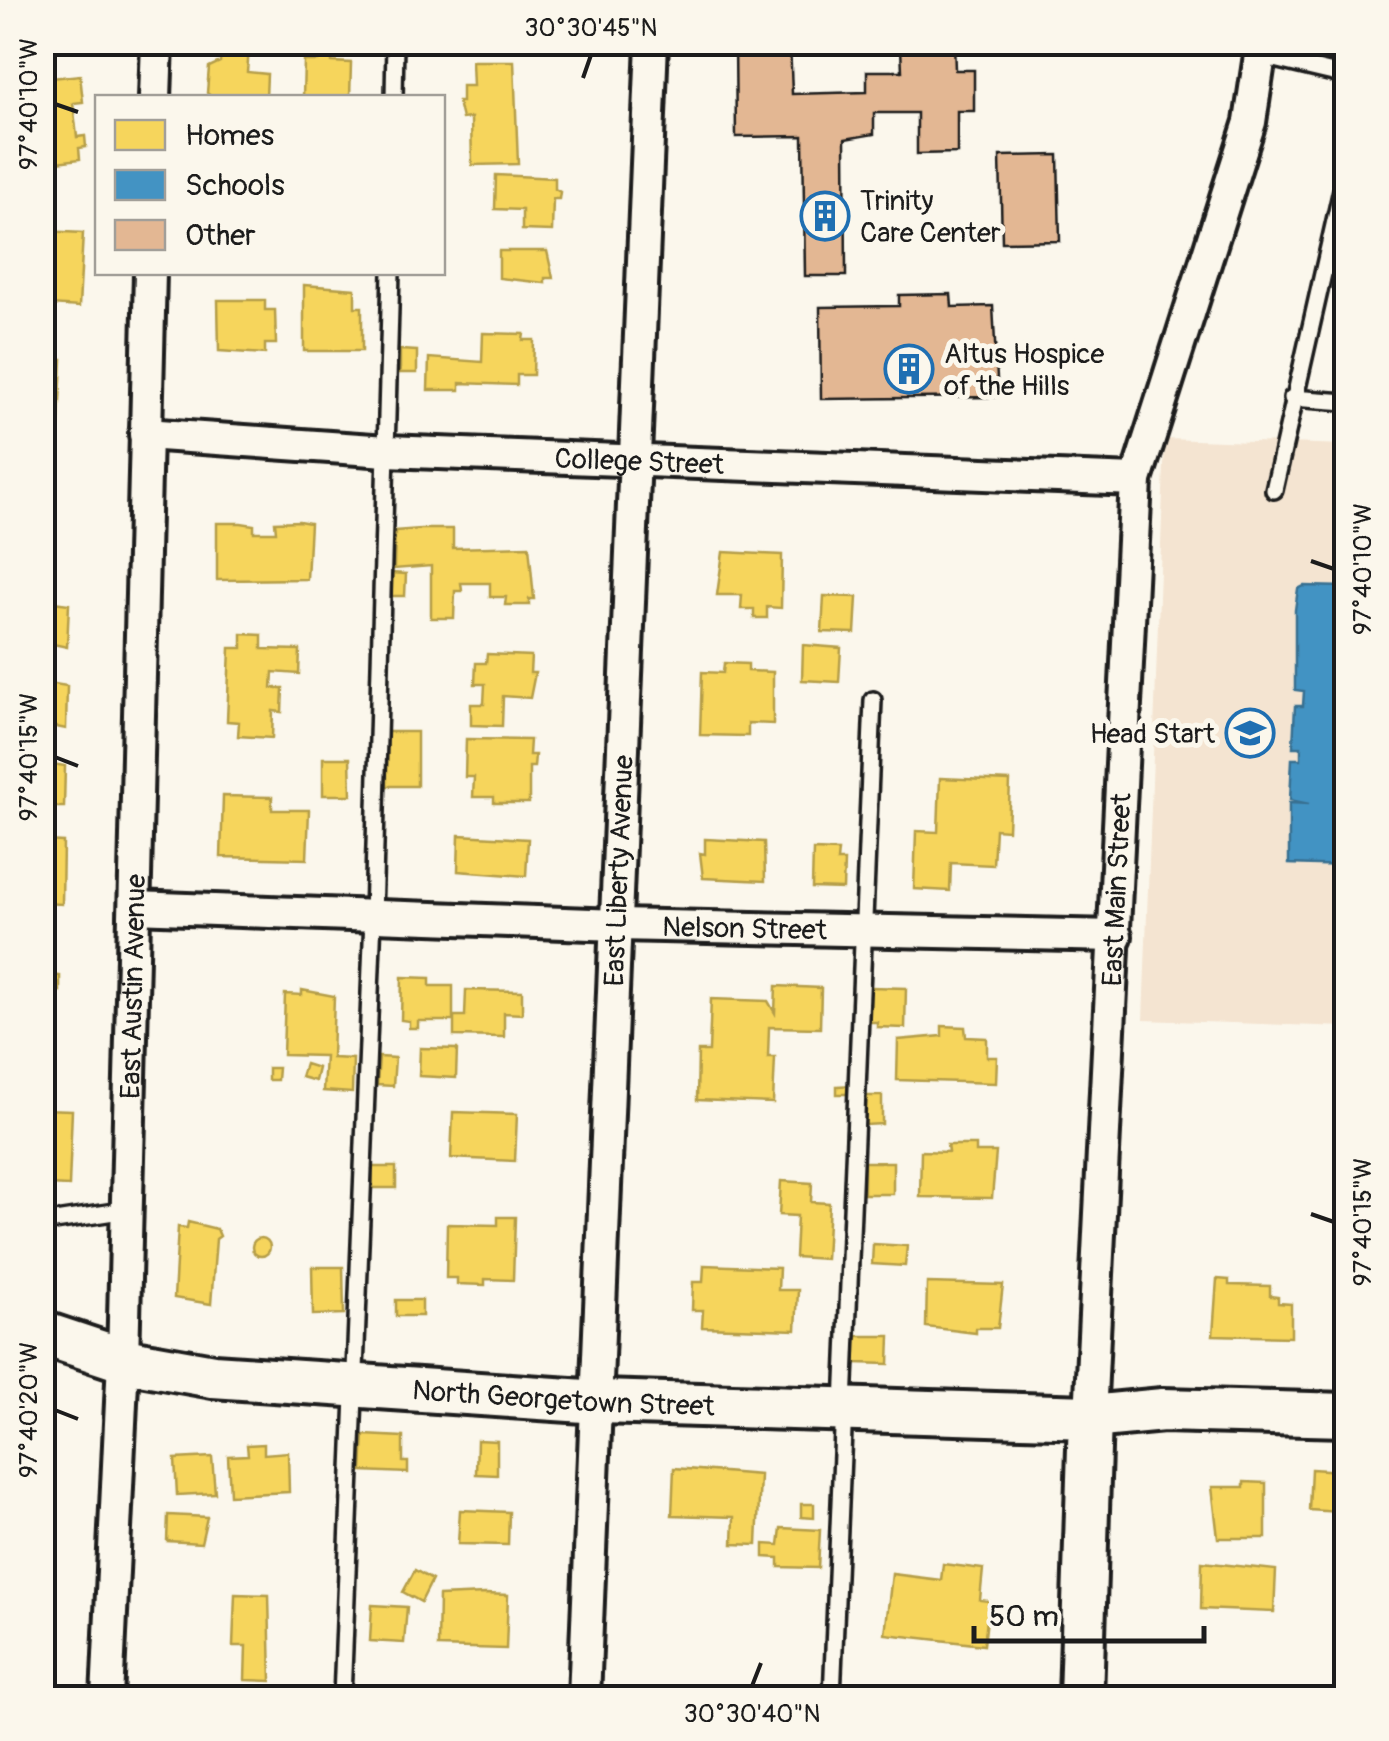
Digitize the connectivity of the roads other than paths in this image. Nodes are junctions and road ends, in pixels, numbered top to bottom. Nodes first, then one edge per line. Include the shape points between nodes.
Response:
1 (157, 42) edge
2 (396, 42) edge
3 (652, 42) edge
4 (1262, 49) edge
5 (1346, 76) edge
6 (156, 95) edge
7 (394, 95) edge
8 (1346, 172) edge
9 (150, 275) edge
10 (391, 275) edge
11 (1292, 398) junction
12 (1346, 402) edge
13 (145, 434) junction
14 (387, 451) junction
15 (636, 462) junction
16 (1136, 480) junction
17 (1274, 490) dead end
18 (872, 700) dead end
19 (134, 907) junction
20 (373, 917) junction
21 (618, 925) junction
22 (863, 930) junction
23 (1116, 936) junction
24 (127, 1210) junction
25 (42, 1223) edge
26 (42, 1334) edge
27 (124, 1360) junction
28 (356, 1382) junction
29 (600, 1402) junction
30 (841, 1408) junction
31 (1346, 1415) edge
32 (1090, 1417) junction
33 (107, 1698) edge
34 (342, 1698) edge
35 (584, 1698) edge
36 (832, 1698) edge
37 (1081, 1698) edge

1 - 6 street
2 - 7 lane
3 - 15 street, East Liberty Avenue
4 - 5 lane
4 - 16 street, East Main Street via 1250,122
8 - 11 lane
9 - 13 street, East Austin Avenue
10 - 14 lane
11 - 12 lane
11 - 17 lane
13 - 14 street, College Street
13 - 19 street, East Austin Avenue
14 - 15 street, College Street
14 - 20 lane
15 - 16 street, College Street
15 - 21 street, East Liberty Avenue
16 - 23 street, East Main Street
18 - 22 lane
19 - 20 street, Nelson Street
19 - 24 street, East Austin Avenue
20 - 21 street, Nelson Street
20 - 28 lane
21 - 22 street, Nelson Street
21 - 29 street, East Liberty Avenue
22 - 23 street, Nelson Street
22 - 30 lane
23 - 32 street, East Main Street
24 - 25 lane
24 - 27 street, East Austin Avenue
26 - 27 street, North Georgetown Street
27 - 28 street, North Georgetown Street via 213,1376
27 - 33 street, East Austin Avenue
28 - 29 street, North Georgetown Street
28 - 34 lane
29 - 30 street, North Georgetown Street
29 - 35 street, East Liberty Avenue
30 - 32 street, North Georgetown Street
30 - 36 lane
31 - 32 street, North Georgetown Street via 1163,1410
32 - 37 street, East Main Street

